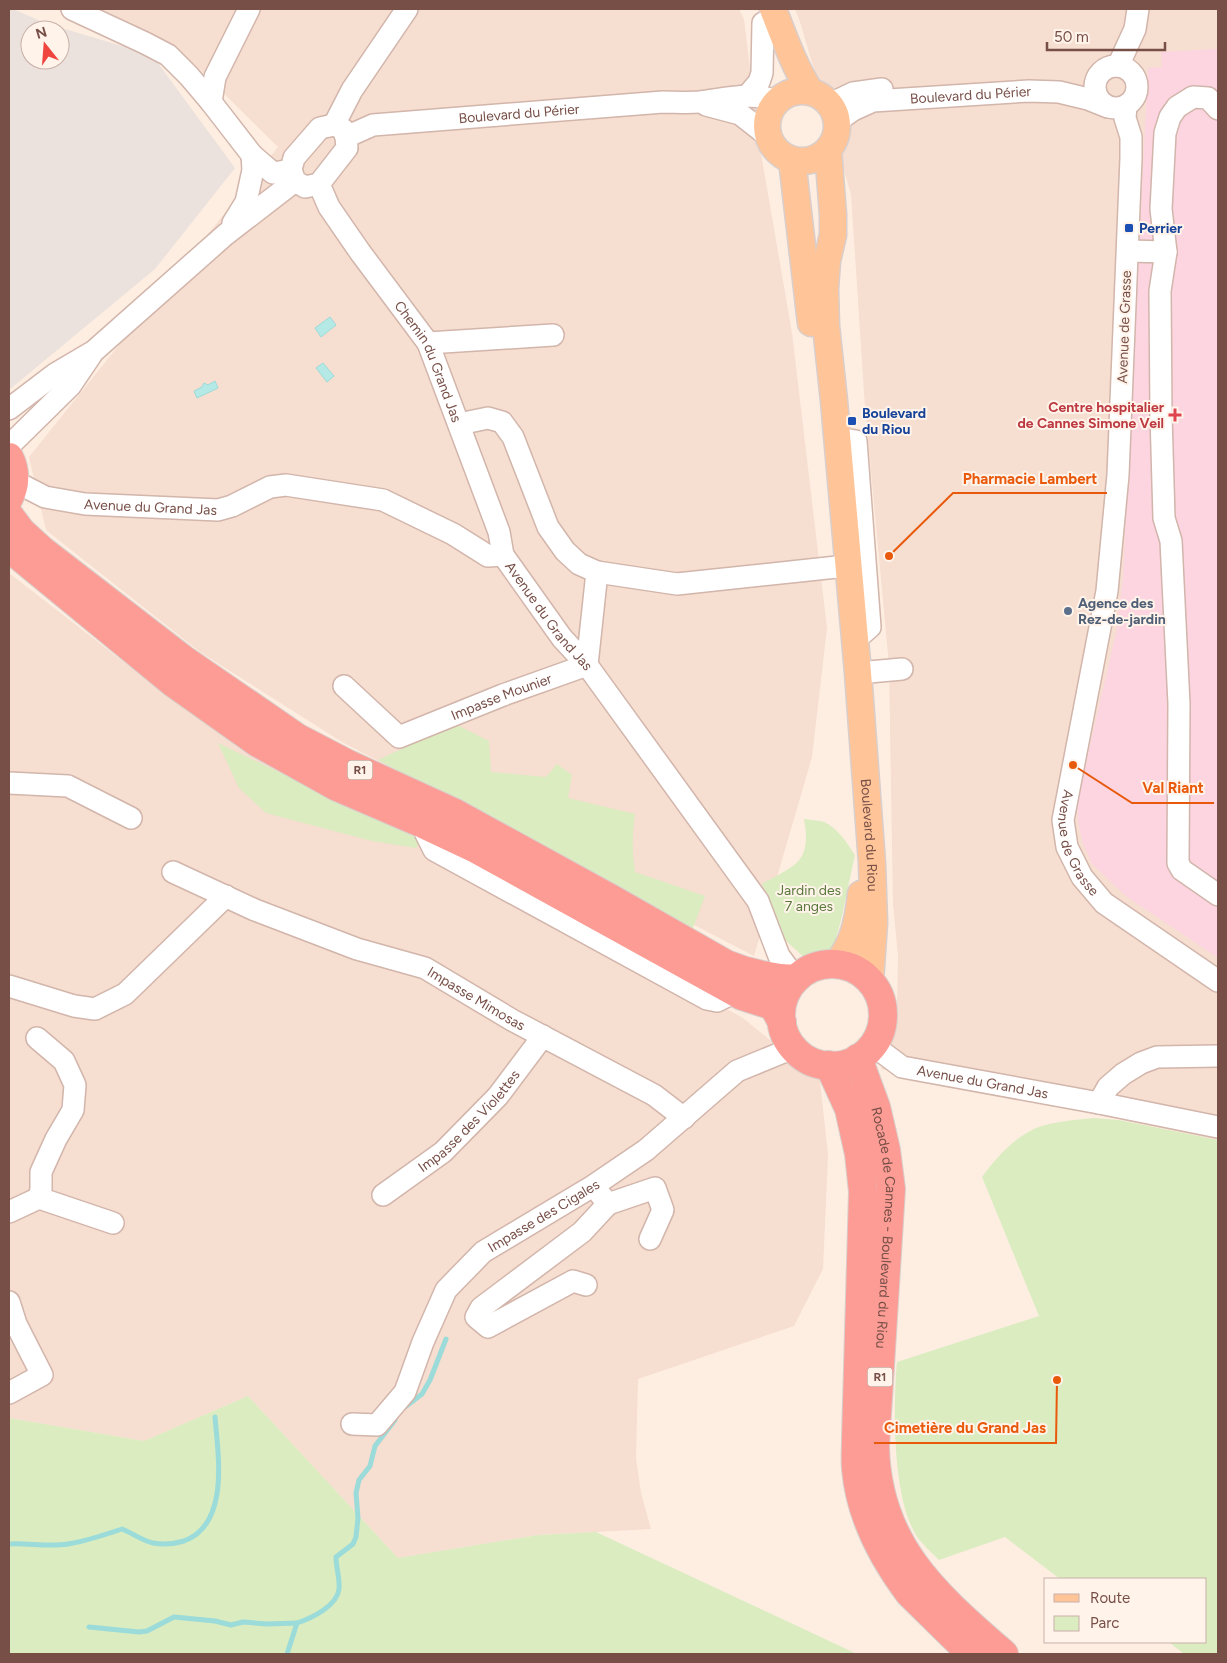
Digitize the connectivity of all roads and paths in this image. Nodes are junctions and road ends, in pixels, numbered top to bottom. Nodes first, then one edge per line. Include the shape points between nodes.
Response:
1 (72, 9) edge
2 (249, 9) edge
3 (407, 9) edge
4 (1138, 9) edge
5 (765, 14) edge
6 (1118, 66) junction
7 (1094, 86) junction
8 (748, 95) junction
9 (211, 102) junction
10 (696, 102) junction
11 (808, 102) junction
12 (1117, 106) junction
13 (1218, 109) edge
14 (340, 131) junction
15 (768, 136) junction
16 (828, 150) junction
17 (252, 155) junction
18 (792, 160) junction
19 (293, 170) junction
20 (319, 184) junction
21 (225, 235) junction
22 (1128, 251) junction
23 (1166, 252) junction
24 (553, 334) dead end
25 (428, 343) junction
26 (94, 351) junction
27 (9, 409) edge
28 (459, 424) junction
29 (9, 446) edge
30 (11, 479) edge
31 (9, 516) edge
32 (9, 548) edge
33 (503, 555) junction
34 (837, 567) junction
35 (597, 572) junction
36 (587, 665) junction
37 (902, 669) dead end
38 (858, 673) junction
39 (344, 686) dead end
40 (9, 783) edge
41 (131, 818) dead end
42 (173, 872) dead end
43 (1218, 895) edge
44 (226, 896) junction
45 (836, 964) junction
46 (796, 979) junction
47 (870, 981) junction
48 (1218, 981) edge
49 (9, 986) edge
50 (782, 1022) junction
51 (543, 1036) junction
52 (37, 1038) dead end
53 (794, 1048) junction
54 (867, 1050) junction
55 (1218, 1056) edge
56 (829, 1065) junction
57 (1099, 1103) junction
58 (684, 1118) junction
59 (1218, 1127) edge
60 (593, 1186) junction
61 (383, 1194) dead end
62 (39, 1198) junction
63 (608, 1204) junction
64 (9, 1212) edge
65 (113, 1223) dead end
66 (650, 1238) dead end
67 (586, 1285) dead end
68 (9, 1302) edge
69 (9, 1393) edge
70 (352, 1424) dead end
71 (971, 1654) edge
72 (1004, 1654) edge

1 - 9 street via 168,55
2 - 9 street via 215,77
3 - 14 street via 352,90
4 - 6 street via 1135,29
5 - 8 street via 762,73
5 - 11 main road
6 - 7 street via 1104,69
6 - 12 street via 1130,71 1137,83 1136,96
7 - 11 street, Boulevard du Périer via 1059,80 872,90
7 - 12 street, Avenue de Grasse via 1098,99
8 - 10 street
8 - 11 street
9 - 17 street
10 - 14 street, Boulevard du Périer via 373,125
10 - 15 street via 740,114
11 - 12 street, Boulevard du Périer via 853,110 873,101 1029,91 1059,92
11 - 15 main road via 768,117
11 - 16 main road via 837,130
12 - 22 street, Avenue de Grasse via 1131,137
13 - 23 street via 1208,98 1192,97 1170,117 1165,133 1161,209
14 - 19 street, Boulevard du Périer via 320,128
14 - 20 street via 347,148
15 - 18 main road via 773,146
16 - 18 main road via 811,160
16 - 38 main road, Boulevard du Riou via 833,228 827,270 826,326
17 - 19 street via 280,161
17 - 21 street via 253,170 246,202
18 - 34 main road, Boulevard du Riou
19 - 20 street via 305,187
19 - 21 street, Boulevard du Périer
20 - 25 street, Chemin du Grand Jas via 334,214 360,252
21 - 26 street
22 - 23 street
22 - 48 street, Avenue de Grasse via 1118,475 1107,591 1063,820 1070,855 1082,877 1104,903
23 - 43 street via 1160,291 1161,415 1164,518 1171,541 1179,704 1178,863 1182,870
24 - 25 street
25 - 28 street, Chemin du Grand Jas
26 - 27 street via 55,374
26 - 29 street via 70,386
28 - 33 street, Chemin du Grand Jas via 500,532
28 - 35 street via 488,418 502,422 513,437 548,527 565,552 579,564
30 - 33 street, Avenue du Grand Jas via 45,497 85,504 218,510 270,487 286,485 373,498 453,534 488,556
31 - 46 highway, R1 via 43,551 183,659 298,738 454,813 726,964 758,976
32 - 50 highway, R1 via 172,682 258,743 337,787 474,848 742,996 773,1006
33 - 36 street, Avenue du Grand Jas via 562,638
34 - 35 street via 677,584
34 - 45 main road, Boulevard du Riou via 862,888 858,920 850,945
35 - 36 street
36 - 39 street, Impasse Mounier via 399,737
36 - 46 street, Avenue du Grand Jas via 758,901 779,956
37 - 38 street
38 - 47 main road, Boulevard du Riou via 874,914
40 - 41 street via 68,786
42 - 44 street, Impasse Mimosas
44 - 49 street via 125,994 94,1009
44 - 51 street, Impasse Mimosas via 356,949 425,968
45 - 46 highway via 821,965
45 - 47 highway via 861,972
46 - 50 highway via 782,1006
47 - 54 highway via 879,994 883,1010 882,1026
50 - 53 highway
51 - 58 street, Impasse Mimosas via 654,1095
51 - 61 street, Impasse des Violettes via 498,1096 443,1152
52 - 62 street via 64,1061 75,1085 73,1110 41,1172
53 - 56 highway via 803,1057
53 - 58 street, Impasse des Cigales via 737,1071
54 - 56 highway via 844,1064
54 - 57 street, Avenue du Grand Jas via 882,1052 902,1067
54 - 72 highway, Rocade de Cannes - Boulevard du Riou / R1 via 891,1189 875,1446 881,1493 906,1553 924,1578 953,1610
55 - 57 street via 1157,1057 1141,1063 1108,1087
56 - 71 highway, Rocade de Cannes - Boulevard du Riou / R1 via 849,1109 863,1192 856,1438 860,1491 870,1528 900,1581
57 - 59 street, Avenue du Grand Jas
58 - 60 street, Impasse des Cigales via 646,1150
60 - 63 street
60 - 70 street, Impasse des Cigales via 483,1252 446,1290 405,1392 377,1425
62 - 64 street
62 - 65 street
63 - 66 street via 655,1188 663,1210
63 - 67 street via 582,1232 481,1308 476,1317 488,1327 573,1281
68 - 69 street via 16,1324 42,1375

